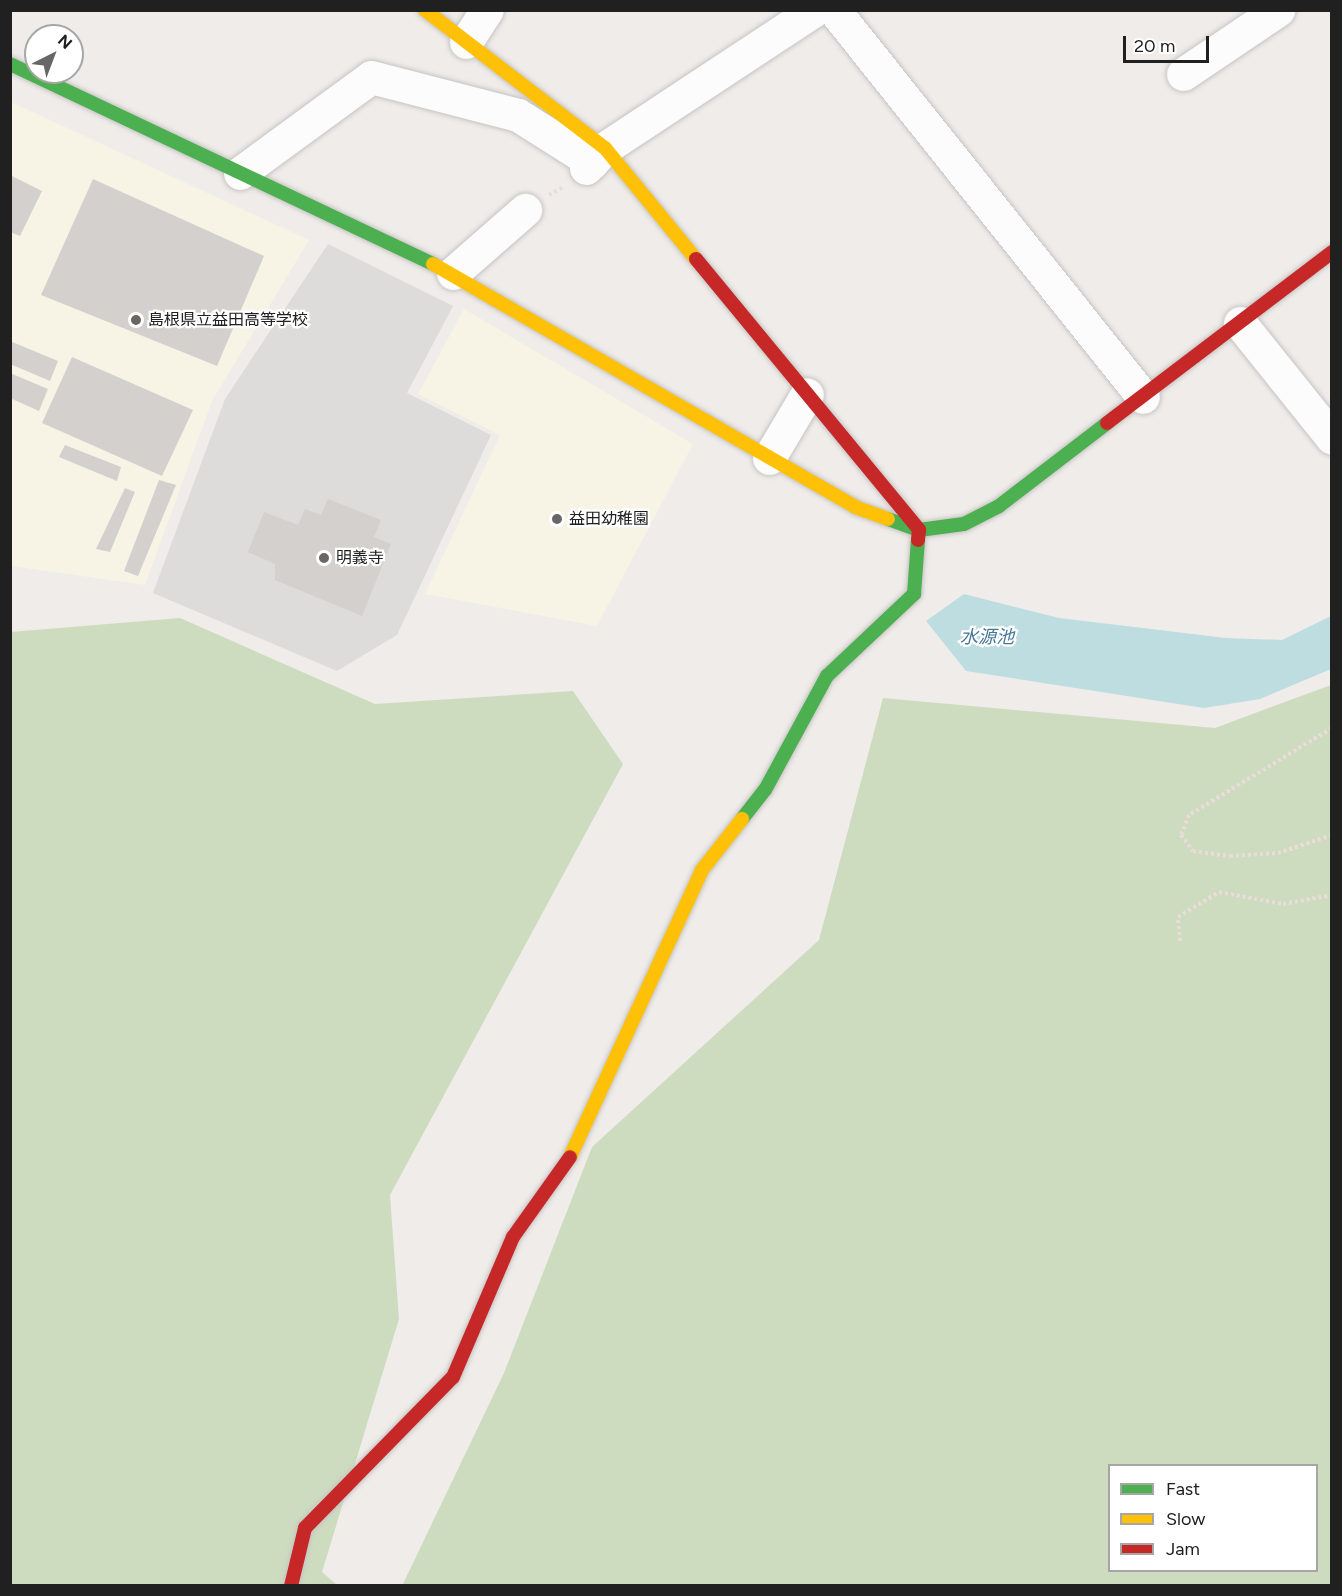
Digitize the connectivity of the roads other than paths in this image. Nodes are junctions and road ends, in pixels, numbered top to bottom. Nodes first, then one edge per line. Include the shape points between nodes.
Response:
1 (425, 10) edge
2 (486, 10) edge
3 (814, 10) edge
4 (834, 10) edge
5 (1278, 10) edge
6 (466, 42) junction
7 (10, 64) edge
8 (1183, 74) dead end
9 (592, 162) junction
10 (240, 173) junction
11 (525, 210) dead end
12 (1332, 252) edge
13 (453, 273) junction
14 (1240, 323) junction
15 (807, 394) junction
16 (1143, 397) junction
17 (1332, 438) edge
18 (769, 458) junction
19 (920, 530) junction
20 (291, 1586) edge

1 - 6 street
2 - 6 street
3 - 9 street
4 - 16 street
5 - 8 street
6 - 9 street
7 - 10 street
9 - 10 street via 518,115 371,77
9 - 15 street
10 - 13 street
11 - 13 street
12 - 14 street
13 - 18 street
14 - 16 street
14 - 17 street
15 - 18 street
15 - 19 street
16 - 19 street via 999,506 964,524
18 - 19 street via 855,507
19 - 20 street via 914,594 827,676 765,790 702,870 564,1170 513,1237 453,1377 305,1528

